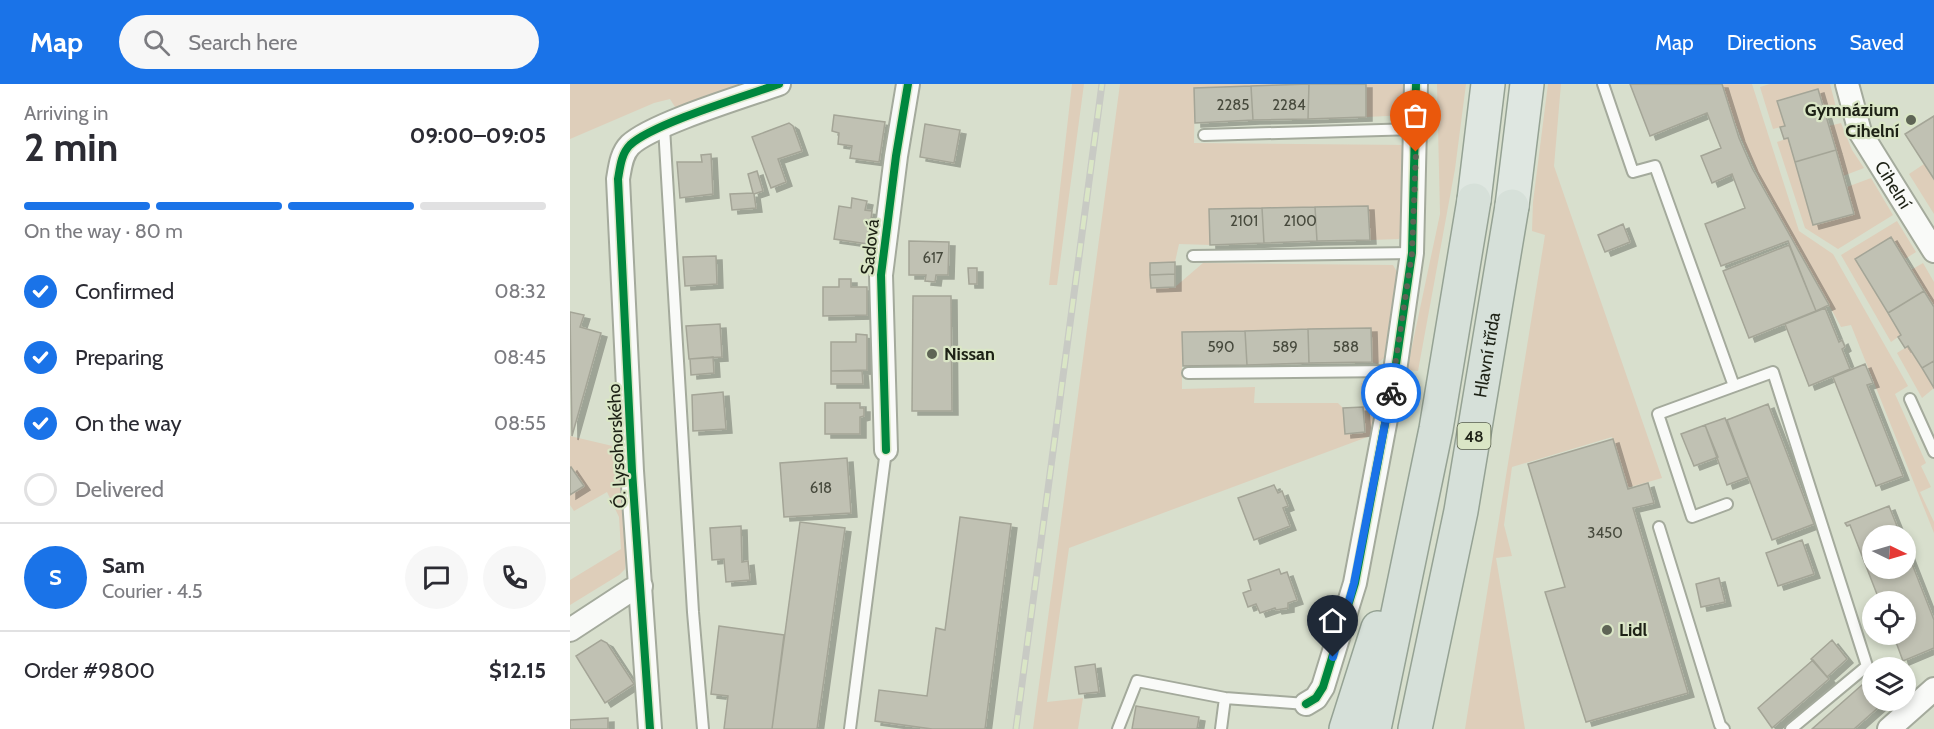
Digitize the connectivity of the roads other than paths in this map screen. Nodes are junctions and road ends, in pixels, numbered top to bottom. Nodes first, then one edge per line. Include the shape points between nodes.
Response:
1 (779, 84) edge
2 (908, 84) edge
3 (1416, 84) edge
4 (1488, 84) edge
5 (1527, 84) edge
6 (1603, 84) edge
7 (1847, 84) edge
8 (664, 127) junction
9 (1417, 129) junction
10 (1204, 135) dead end
11 (1474, 200) joint
12 (1512, 206) joint
13 (1934, 252) edge
14 (1412, 253) junction
15 (1193, 256) dead end
16 (1395, 371) junction
17 (1188, 373) dead end
18 (1734, 386) junction
19 (1910, 399) dead end
20 (886, 450) joint
21 (1934, 452) edge
22 (1726, 504) dead end
23 (1421, 505) junction
24 (1659, 527) dead end
25 (641, 586) junction
26 (570, 630) edge
27 (1866, 657) edge
28 (1430, 665) junction
29 (1862, 675) edge
30 (1934, 689) edge
31 (1225, 698) junction
32 (1916, 699) edge
33 (1306, 704) joint
34 (1898, 711) edge
35 (650, 729) edge
36 (703, 729) edge
37 (850, 729) edge
38 (1118, 729) edge
39 (1221, 729) edge
40 (1346, 729) edge
41 (1374, 729) edge
42 (1415, 729) edge
43 (1425, 729) edge
44 (1724, 729) edge
45 (1791, 729) edge
46 (1889, 729) edge

1 - 8 street
2 - 20 street, Sadová via 881,275
3 - 9 street
4 - 11 main road, 48
5 - 12 main road, Hlavní třída / 48
6 - 18 lane via 1633,172 1655,166
7 - 13 street, Cihelní via 1860,132
8 - 25 street, Ó. Lysohorského via 629,146 620,162 618,179
8 - 36 lane
9 - 10 lane
9 - 14 street
11 - 23 highway, 48
12 - 28 highway, Hlavní třída / 48 via 1465,490
14 - 15 lane
14 - 16 street
16 - 17 lane
16 - 33 street via 1352,594 1323,687
18 - 22 lane via 1658,414 1692,517
18 - 27 lane via 1773,372
19 - 21 lane
20 - 37 lane
23 - 40 highway, 48
23 - 41 highway, 48
24 - 44 lane
25 - 26 street
25 - 35 street, Ó. Lysohorského
28 - 42 highway, Hlavní třída / 48
28 - 43 highway, 48
29 - 45 lane
30 - 32 street
31 - 33 lane
31 - 38 lane via 1137,681
31 - 39 lane
34 - 46 street

